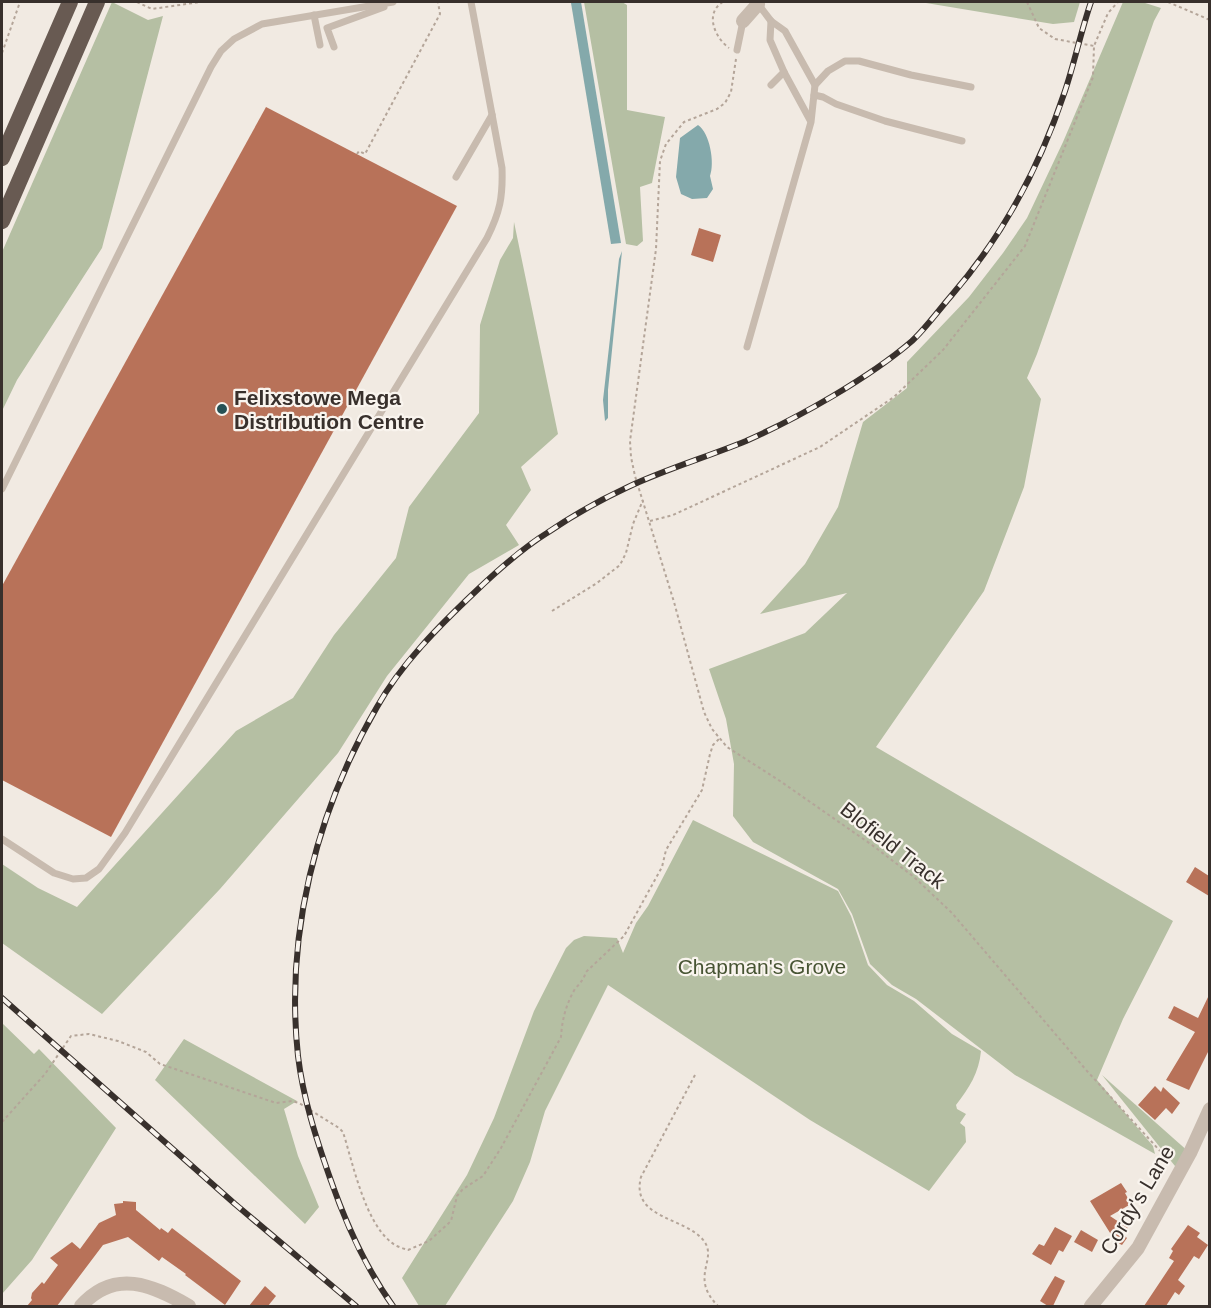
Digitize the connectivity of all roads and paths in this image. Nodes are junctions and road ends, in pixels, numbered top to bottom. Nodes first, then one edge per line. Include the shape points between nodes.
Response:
1 (20, 2) edge
2 (70, 2) edge
3 (97, 2) edge
4 (137, 2) edge
5 (200, 2) edge
6 (395, 2) edge
7 (438, 2) edge
8 (471, 2) edge
9 (723, 2) edge
10 (1027, 2) edge
11 (1118, 2) edge
12 (1168, 2) edge
13 (758, 3) edge
14 (314, 15) junction
15 (1209, 20) edge
16 (744, 21) joint
17 (771, 21) junction
18 (320, 45) dead end
19 (1095, 46) junction
20 (334, 47) dead end
21 (737, 50) junction
22 (2, 53) edge
23 (784, 72) junction
24 (771, 85) dead end
25 (815, 85) junction
26 (971, 87) dead end
27 (814, 95) junction
28 (492, 115) junction
29 (811, 122) junction
30 (962, 141) dead end
31 (357, 154) dead end
32 (2, 158) edge
33 (456, 177) dead end
34 (2, 221) edge
35 (747, 347) dead end
36 (2, 489) edge
37 (643, 500) junction
38 (650, 521) junction
39 (552, 611) dead end
40 (719, 740) junction
41 (2, 840) edge
42 (695, 1076) dead end
43 (1209, 1109) edge
44 (2, 1122) edge
45 (1179, 1171) junction
46 (81, 1306) edge
47 (189, 1306) edge
48 (718, 1306) edge
49 (1091, 1306) edge

1 - 22 path
2 - 32 highway
3 - 34 highway
4 - 5 path via 152,9
6 - 14 lane
6 - 20 lane via 327,28
7 - 31 path via 440,14 364,154
8 - 28 lane
9 - 21 path via 713,15 716,33 721,42
10 - 19 path via 1039,28 1055,39
11 - 19 path via 1108,13
12 - 15 path
13 - 16 street
13 - 17 lane
14 - 18 lane
14 - 36 lane via 262,24 221,51
16 - 21 lane
17 - 23 lane via 770,40
17 - 25 lane via 785,31
19 - 38 path via 1093,77 1025,246 943,350 894,397 820,447 673,515
21 - 37 path, Blofield Track via 735,76 725,103 684,122 666,144 660,160 656,249 630,441
23 - 24 lane
23 - 29 lane
25 - 26 lane via 845,61 859,61
25 - 27 lane
27 - 29 lane
27 - 30 lane via 885,121
28 - 33 lane
28 - 41 lane via 503,193 499,214 487,238 125,833 99,869 86,878 73,879 54,873
29 - 35 lane
37 - 38 path, Blofield Track
37 - 39 path via 620,565
38 - 40 path, Blofield Track via 704,712
40 - 44 path via 713,745 702,790 666,850 662,867 624,936 586,972 574,991 562,1018 561,1037 501,1149 483,1176 457,1196 451,1221 429,1241 408,1250 391,1243 377,1226 339,1128 299,1103 276,1103 160,1064 146,1052 118,1041 89,1034 71,1036 45,1074
40 - 45 path, Blofield Track via 872,845 934,895
42 - 48 path via 638,1190 652,1210 704,1241 708,1254 704,1285
43 - 45 street, Cordy's Lane
45 - 49 street, Cordy's Lane via 1138,1248
46 - 47 street via 97,1292 121,1283 147,1286

